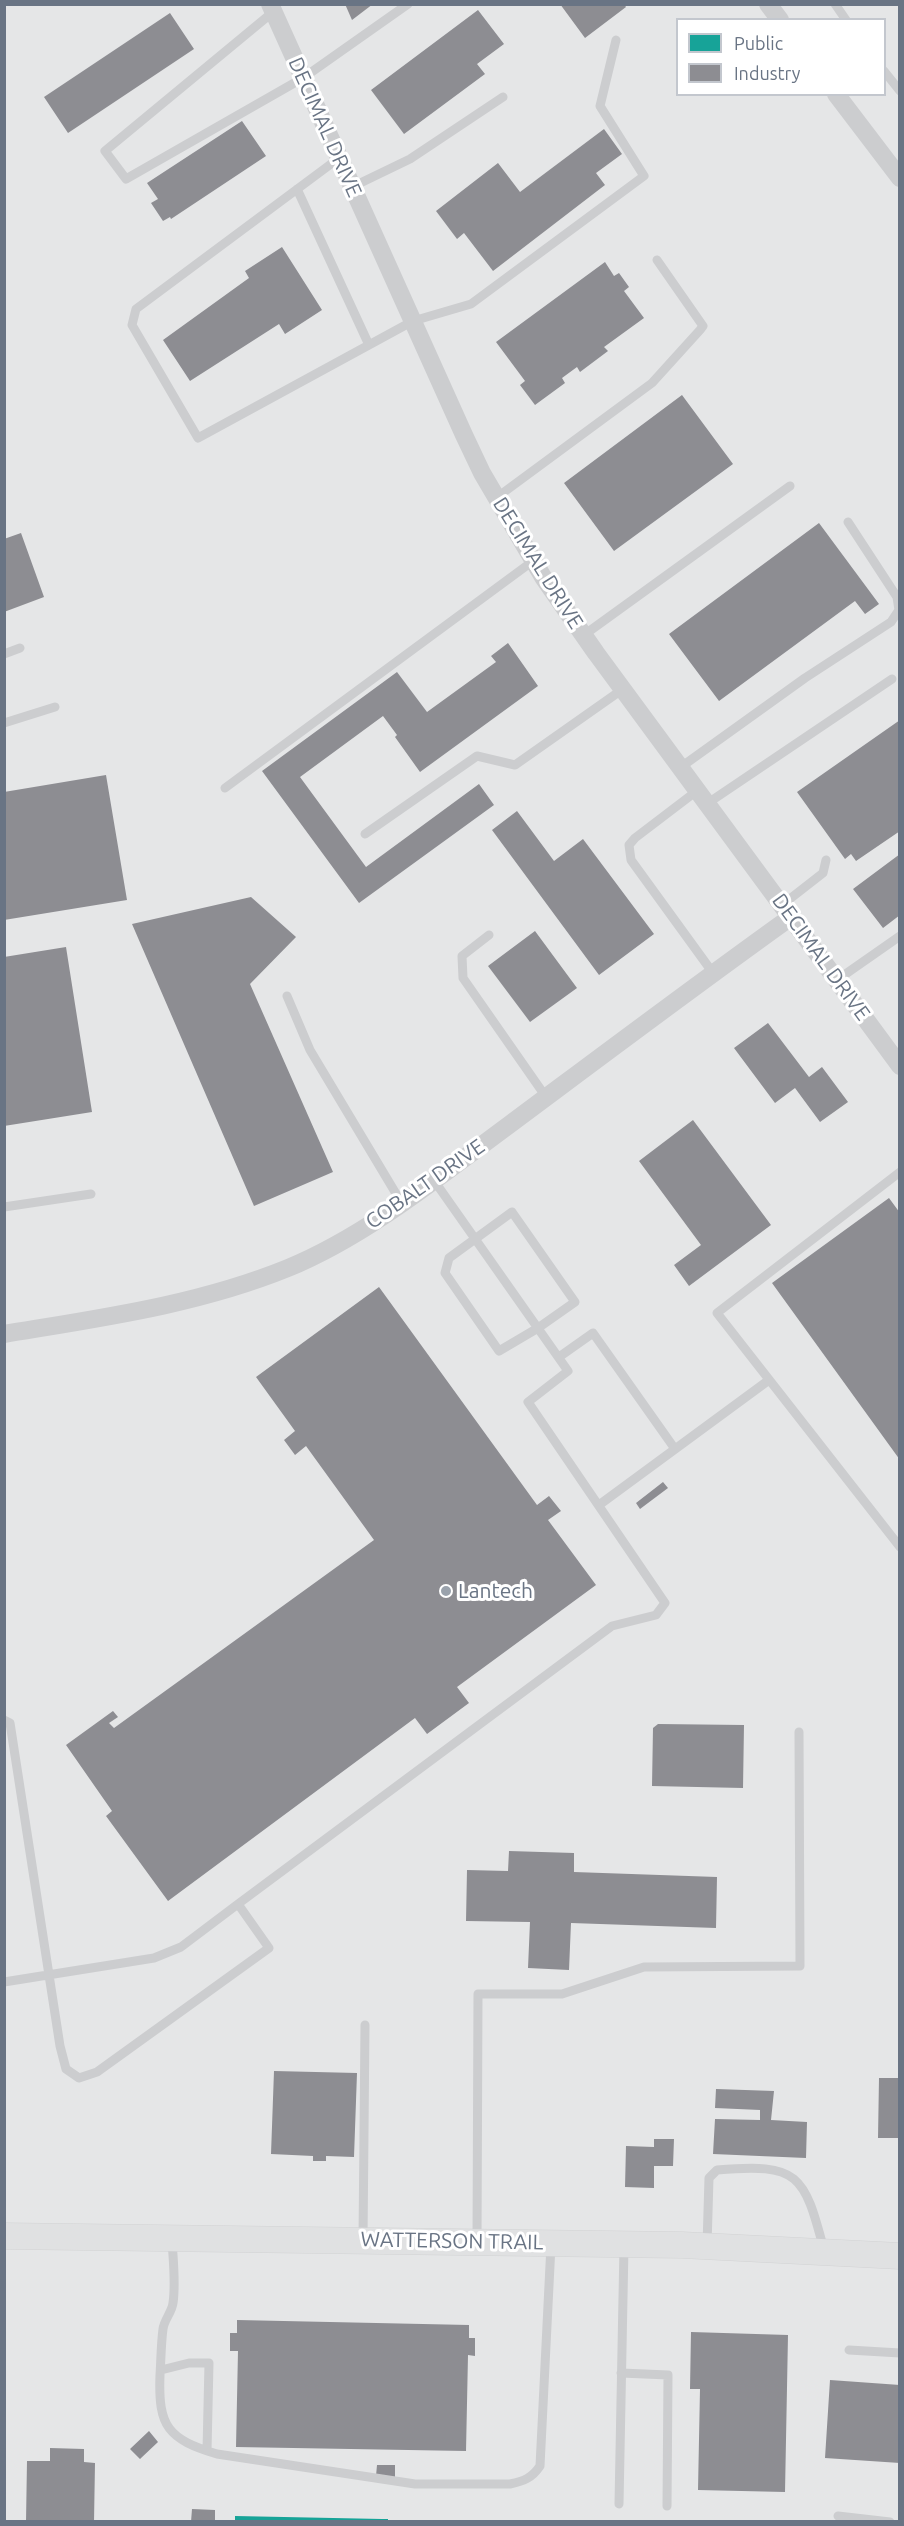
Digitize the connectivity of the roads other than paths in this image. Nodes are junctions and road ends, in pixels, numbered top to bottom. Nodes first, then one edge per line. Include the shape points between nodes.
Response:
1 (408, 4) edge
2 (768, 4) edge
3 (835, 4) edge
4 (272, 8) edge
5 (778, 18) edge
6 (845, 18) edge
7 (616, 40) dead end
8 (886, 72) edge
9 (303, 78) junction
10 (900, 91) edge
11 (838, 96) edge
12 (503, 98) dead end
13 (339, 158) junction
14 (900, 178) edge
15 (352, 187) junction
16 (297, 189) junction
17 (657, 260) dead end
18 (413, 321) junction
19 (369, 345) junction
20 (789, 486) dead end
21 (496, 498) junction
22 (848, 522) dead end
23 (533, 561) junction
24 (584, 635) junction
25 (20, 648) dead end
26 (4, 654) edge
27 (892, 679) dead end
28 (623, 689) junction
29 (56, 708) dead end
30 (4, 723) edge
31 (681, 767) junction
32 (225, 788) dead end
33 (703, 797) junction
34 (365, 834) dead end
35 (826, 860) dead end
36 (787, 911) junction
37 (489, 935) dead end
38 (900, 936) edge
39 (713, 973) junction
40 (837, 980) junction
41 (287, 996) dead end
42 (900, 1066) edge
43 (546, 1097) junction
44 (900, 1172) edge
45 (434, 1179) junction
46 (91, 1194) dead end
47 (401, 1202) junction
48 (4, 1207) edge
49 (475, 1238) junction
50 (538, 1328) junction
51 (4, 1334) edge
52 (559, 1357) junction
53 (769, 1380) junction
54 (675, 1449) junction
55 (599, 1505) junction
56 (900, 1547) edge
57 (4, 1720) edge
58 (799, 1732) dead end
59 (238, 1904) junction
60 (49, 1974) junction
61 (4, 1982) edge
62 (365, 2025) dead end
63 (4, 2236) edge
64 (172, 2236) junction
65 (363, 2240) junction
66 (477, 2242) junction
67 (551, 2243) junction
68 (624, 2244) junction
69 (707, 2246) junction
70 (824, 2252) junction
71 (900, 2256) edge
72 (849, 2350) dead end
73 (900, 2353) edge
74 (161, 2370) junction
75 (621, 2373) junction
76 (207, 2451) junction
77 (619, 2504) dead end
78 (668, 2506) dead end
79 (838, 2516) dead end
80 (890, 2522) edge

1 - 9 lane
2 - 5 street
3 - 6 lane
4 - 9 street, DECIMAL DRIVE
4 - 9 lane via 105,151 126,179
7 - 18 lane via 600,106 644,176 471,304
8 - 10 lane
9 - 13 street, DECIMAL DRIVE
11 - 14 street
12 - 15 lane via 410,159
13 - 15 street, DECIMAL DRIVE
13 - 16 lane
15 - 18 street, DECIMAL DRIVE
16 - 19 lane
16 - 19 lane via 136,309 132,325 198,438
17 - 21 lane via 703,326 652,383
18 - 19 lane
18 - 21 street, DECIMAL DRIVE
20 - 24 lane
21 - 23 street, DECIMAL DRIVE
22 - 31 lane via 897,597 899,610 891,622
23 - 24 street, DECIMAL DRIVE
23 - 32 lane
24 - 28 street, DECIMAL DRIVE
25 - 26 lane
27 - 33 lane
28 - 31 street, DECIMAL DRIVE
28 - 34 lane via 515,765 477,756
29 - 30 lane
31 - 33 street, DECIMAL DRIVE
33 - 36 street, DECIMAL DRIVE
33 - 39 lane via 635,838 629,846 631,860
35 - 36 lane via 823,873
36 - 39 street, COBALT DRIVE
36 - 40 street, DECIMAL DRIVE
37 - 43 lane via 462,956 463,978
38 - 40 lane
39 - 43 street, COBALT DRIVE
40 - 42 street, DECIMAL DRIVE
41 - 47 lane via 310,1050
43 - 45 street, COBALT DRIVE
44 - 53 lane via 717,1313
45 - 47 street, COBALT DRIVE
45 - 49 lane
46 - 48 lane
47 - 51 street, COBALT DRIVE via 352,1235 289,1268 213,1294
49 - 50 lane
49 - 50 lane via 449,1258 445,1273 499,1351
49 - 50 lane via 512,1212 575,1302
50 - 52 lane
52 - 54 lane via 593,1333
52 - 55 lane via 568,1371 528,1401
53 - 54 lane
53 - 56 lane
54 - 55 lane
55 - 59 lane via 666,1603 656,1616 612,1626
57 - 60 lane via 10,1723
58 - 66 lane via 800,1966 644,1967 562,1994 478,1994
59 - 60 lane via 181,1947 154,1958
59 - 60 lane via 269,1948 97,2073 79,2078 66,2068
60 - 61 lane
62 - 65 lane
63 - 64 main road, WATTERSON TRAIL
64 - 65 main road, WATTERSON TRAIL
64 - 74 lane via 173,2305 163,2327
65 - 66 main road, WATTERSON TRAIL
66 - 67 main road, WATTERSON TRAIL
67 - 68 main road, WATTERSON TRAIL
67 - 76 lane via 540,2466 525,2481 415,2484
68 - 69 main road, WATTERSON TRAIL
68 - 75 lane
69 - 70 main road, WATTERSON TRAIL
69 - 70 lane via 709,2178 717,2170 757,2166 777,2169 800,2183 813,2206
70 - 71 main road, WATTERSON TRAIL
72 - 73 lane
74 - 76 lane via 160,2408 166,2423 175,2435
74 - 76 lane via 209,2363
75 - 77 lane
75 - 78 lane via 668,2375
79 - 80 lane

